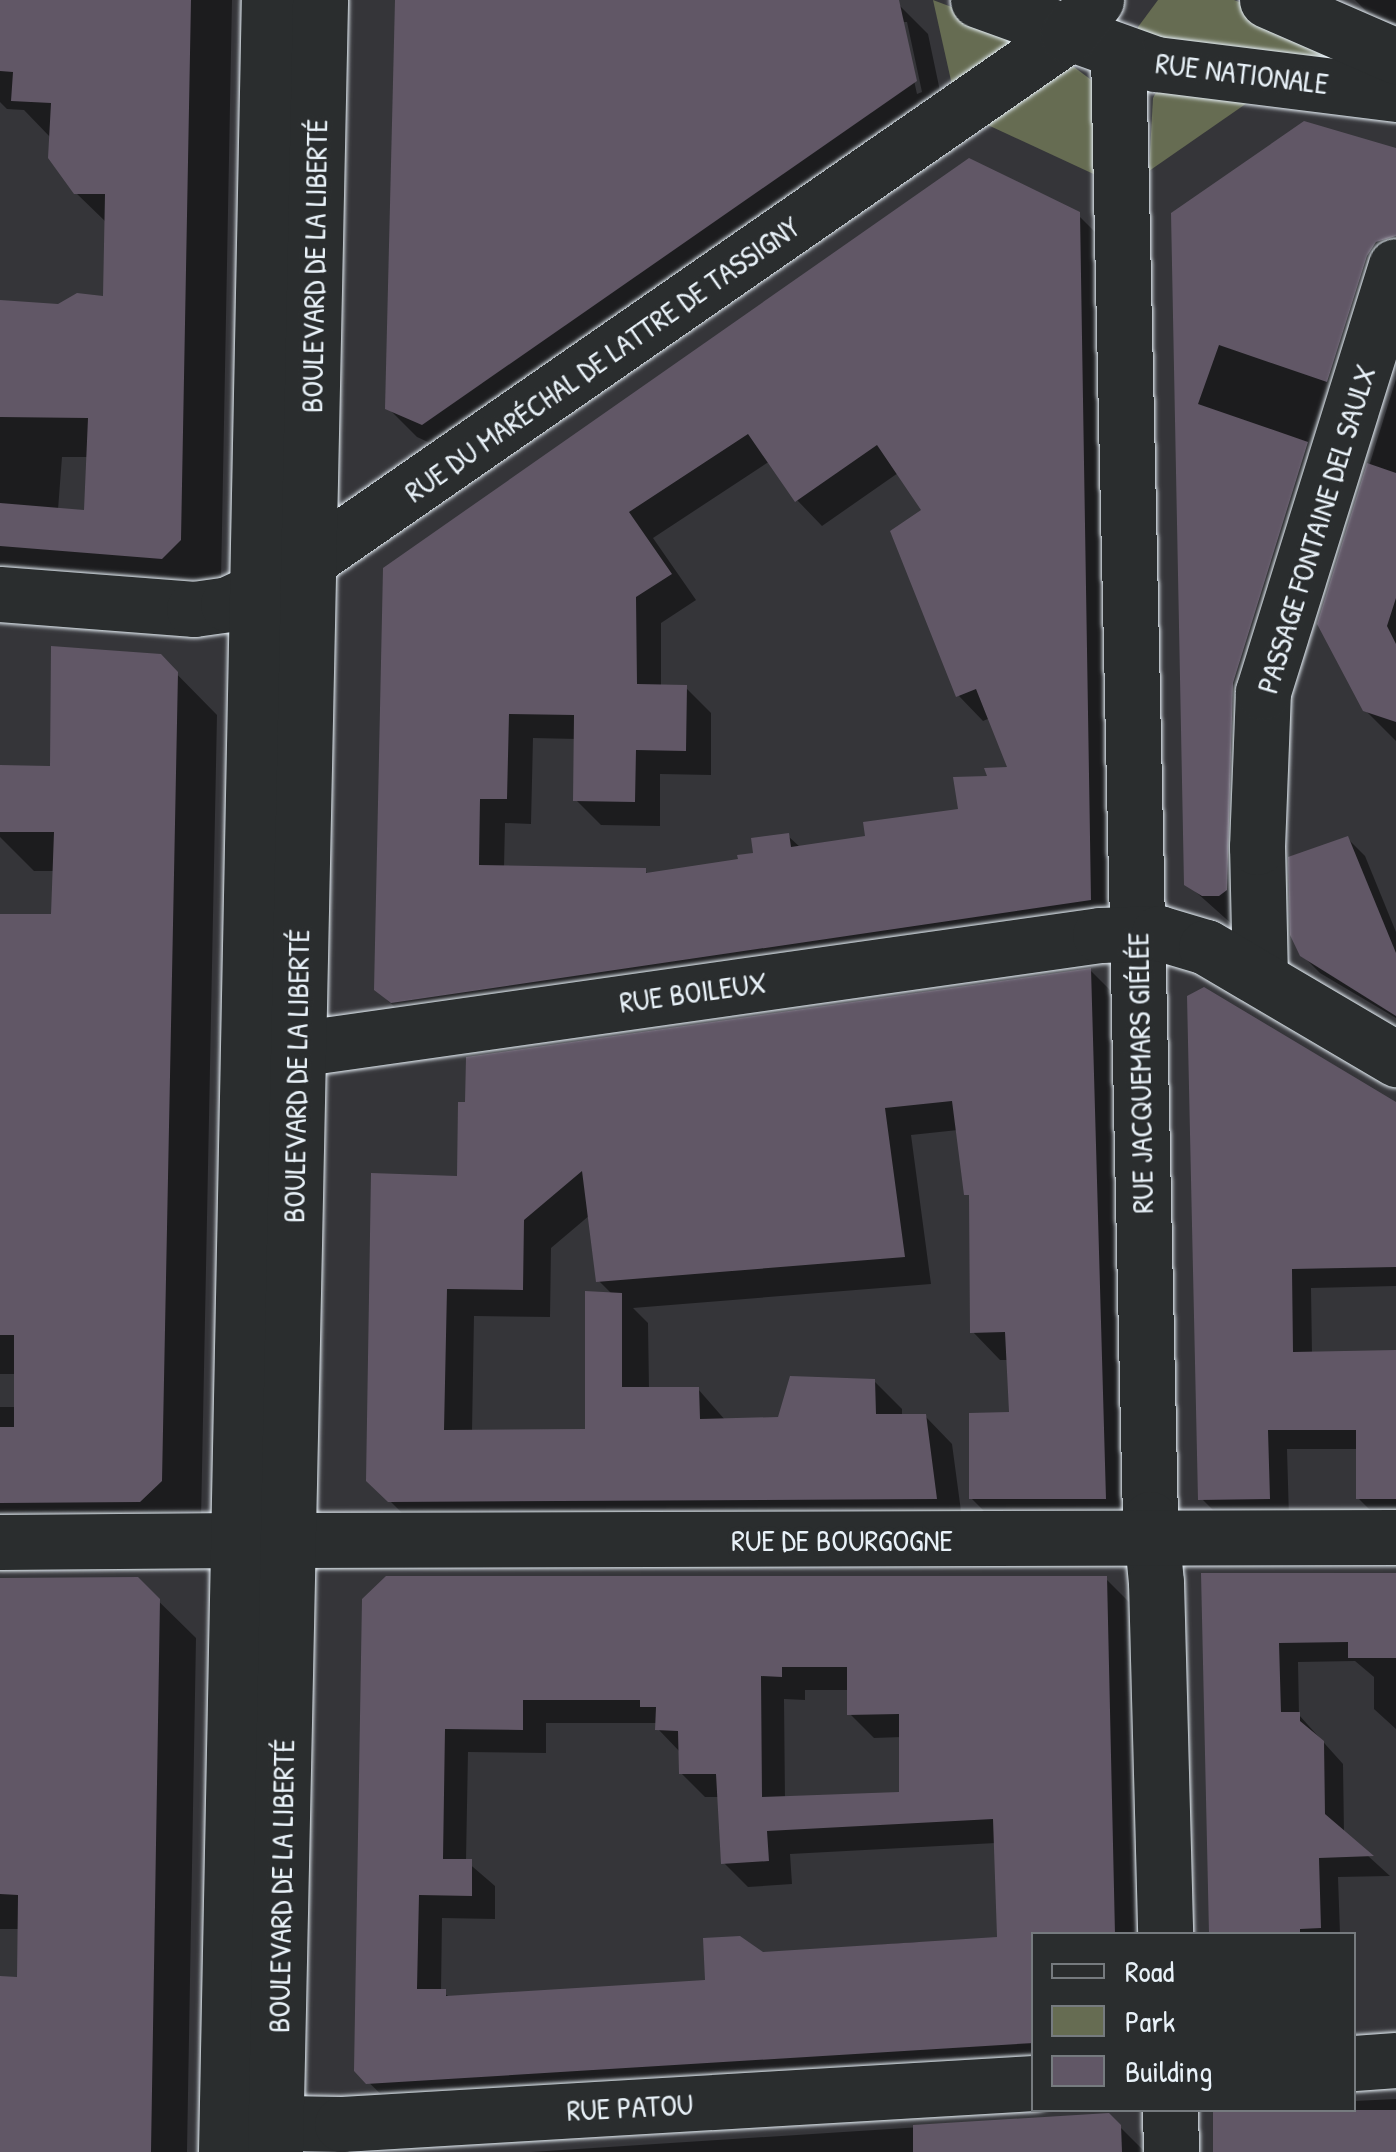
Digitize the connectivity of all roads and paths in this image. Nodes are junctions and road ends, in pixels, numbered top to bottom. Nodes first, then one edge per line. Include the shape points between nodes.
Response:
1 (269, 0) edge
2 (320, 0) edge
3 (978, 0) edge
4 (1267, 0) edge
5 (1094, 29) edge
6 (1396, 56) edge
7 (1396, 94) edge
8 (1396, 266) edge
9 (308, 564) junction
10 (257, 592) junction
11 (0, 594) edge
12 (1136, 934) junction
13 (1260, 977) junction
14 (273, 1050) junction
15 (1396, 1059) edge
16 (1396, 1537) edge
17 (1152, 1538) junction
18 (263, 1540) junction
19 (0, 1542) edge
20 (1166, 1932) edge
21 (1396, 2060) edge
22 (1356, 2063) edge
23 (1031, 2083) edge
24 (1170, 2112) edge
25 (251, 2138) edge
26 (1171, 2152) edge

1 - 10 street, BOULEVARD DE LA LIBERTÉ
2 - 9 street, BOULEVARD DE LA LIBERTÉ
3 - 5 street, RUE NATIONALE
4 - 6 street, RUE NATIONALE
5 - 7 street, RUE NATIONALE via 1173,68
5 - 9 street, RUE DU MARÉCHAL DE LATTRE DE TASSIGNY via 943,120
5 - 12 street, RUE JACQUEMARS GIÉLÉE via 1120,212
8 - 13 street, PASSAGE FONTAINE DEL SAULX via 1263,692
9 - 10 street, RUE DU MARÉCHAL DE LATTRE DE TASSIGNY
9 - 14 street, BOULEVARD DE LA LIBERTÉ
10 - 11 street, RUE DU MARÉCHAL DE LATTRE DE TASSIGNY via 194,609
10 - 14 street, BOULEVARD DE LA LIBERTÉ
12 - 13 street, RUE BOILEUX via 1185,938
12 - 14 street, RUE BOILEUX
12 - 17 street, RUE JACQUEMARS GIÉLÉE
13 - 15 street, RUE BOILEUX
14 - 18 street, BOULEVARD DE LA LIBERTÉ
16 - 17 street, RUE DE BOURGOGNE
17 - 18 street, RUE DE BOURGOGNE
17 - 20 street, RUE JACQUEMARS GIÉLÉE
18 - 19 street, RUE DE BOURGOGNE
18 - 25 street, BOULEVARD DE LA LIBERTÉ
21 - 22 street
23 - 25 street, RUE PATOU
24 - 26 street

